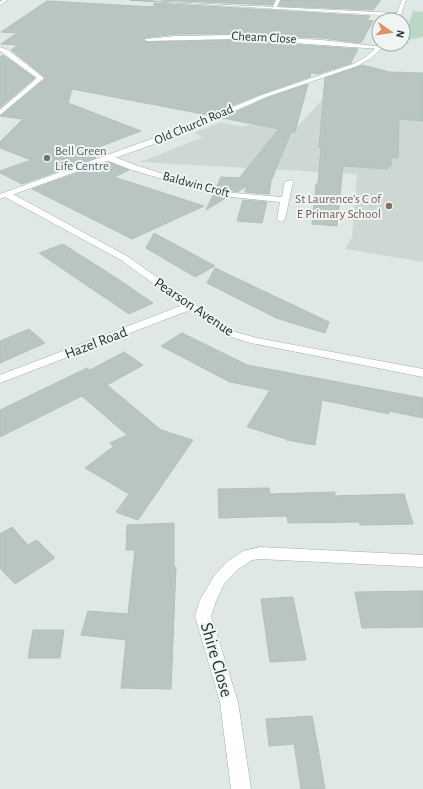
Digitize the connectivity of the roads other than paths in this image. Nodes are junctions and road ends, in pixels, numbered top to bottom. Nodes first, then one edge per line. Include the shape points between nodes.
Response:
1 (6, 0) edge
2 (132, 0) edge
3 (278, 0) edge
4 (404, 0) edge
5 (0, 4) edge
6 (274, 8) junction
7 (400, 12) edge
8 (371, 16) edge
9 (147, 39) dead end
10 (371, 45) edge
11 (0, 49) edge
12 (375, 52) edge
13 (0, 113) edge
14 (109, 158) junction
15 (289, 182) dead end
16 (4, 196) edge
17 (285, 200) junction
18 (281, 219) dead end
19 (191, 306) junction
20 (423, 373) edge
21 (0, 379) edge
22 (423, 561) edge
23 (241, 789) edge

1 - 5 street
2 - 6 street
3 - 6 street
4 - 7 street
6 - 8 street
9 - 10 street, Cheam Close via 244,36
11 - 13 street via 6,50 41,78
12 - 14 street, Old Church Road via 355,65 264,96
14 - 16 street, Old Church Road
14 - 17 street, Baldwin Croft via 221,194
15 - 17 street
16 - 19 street, Pearson Avenue via 124,258
17 - 18 street
19 - 20 street, Pearson Avenue via 228,333 239,337
19 - 21 street, Hazel Road
22 - 23 street, Shire Close via 260,553 248,555 232,566 220,580 208,600 203,616 229,702

